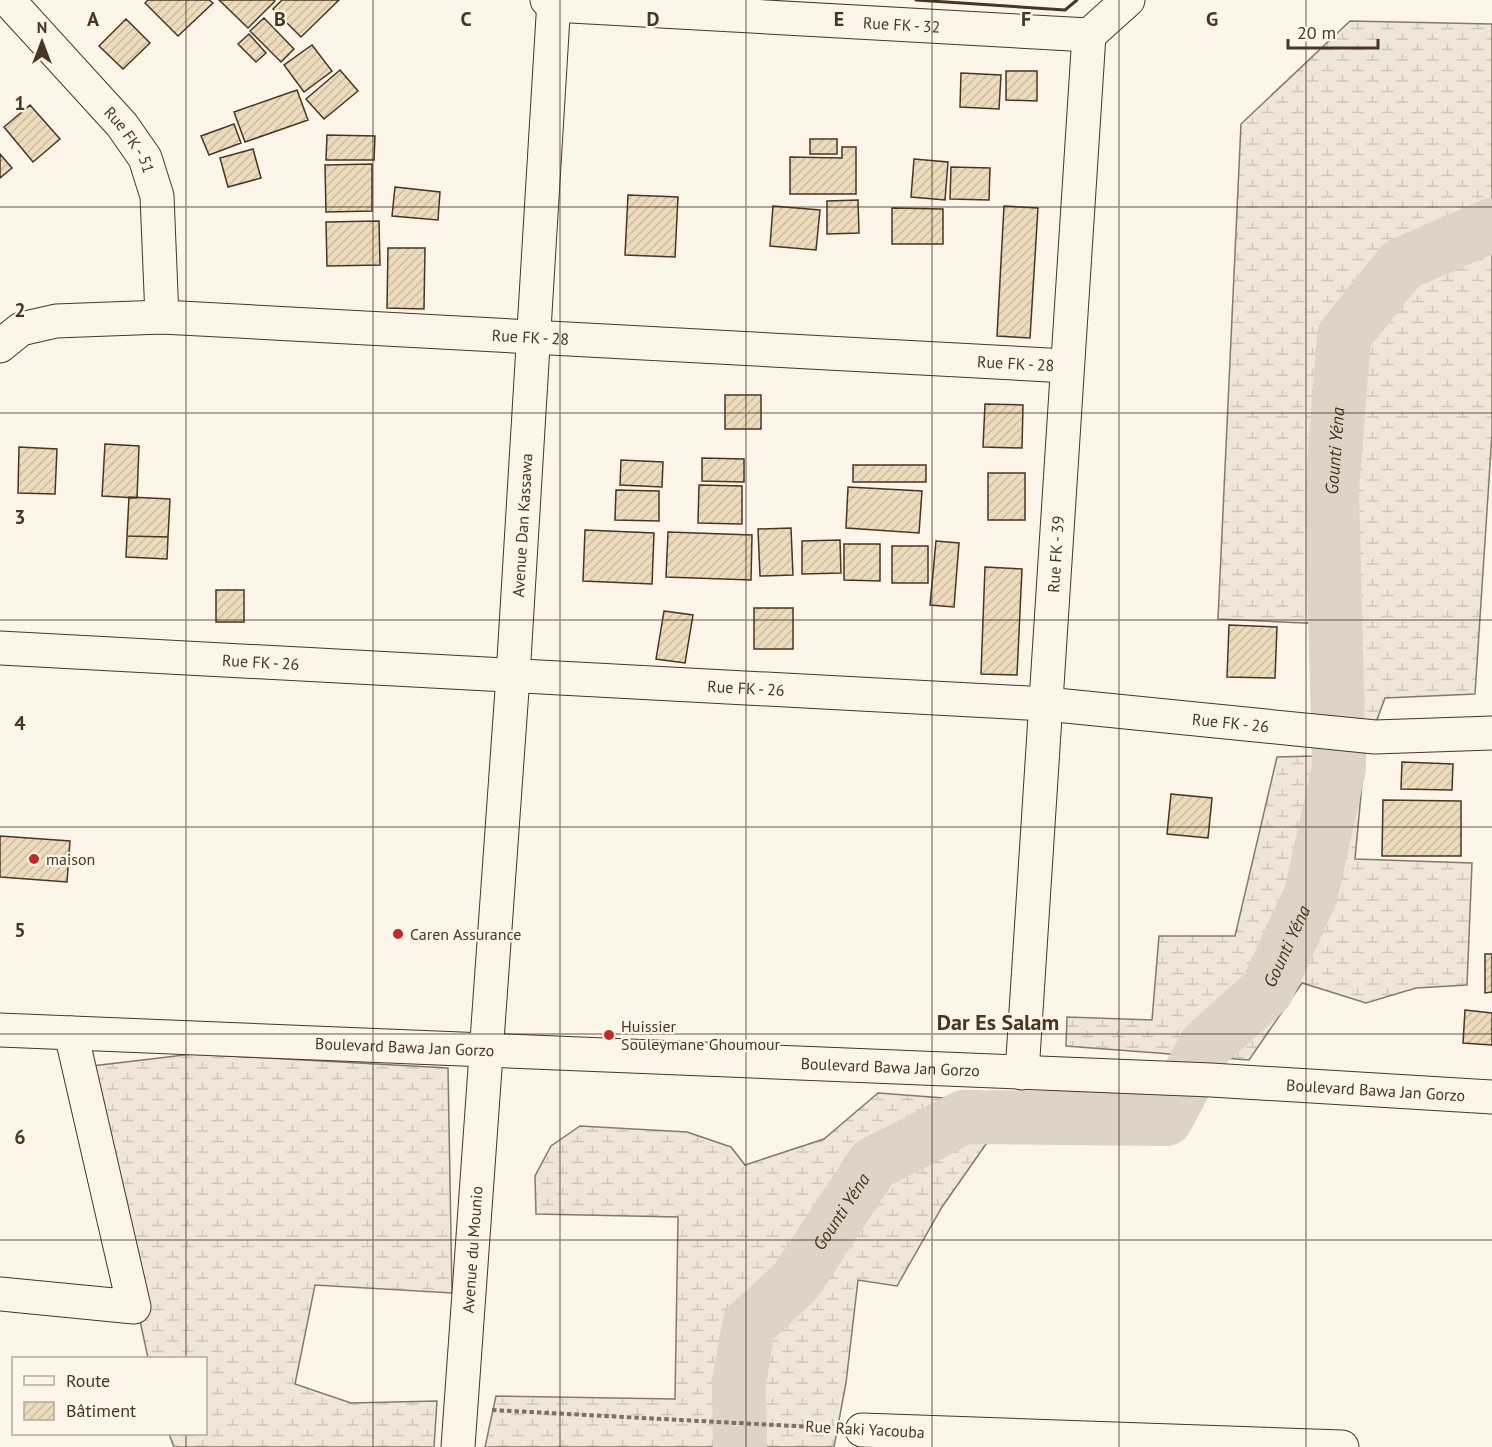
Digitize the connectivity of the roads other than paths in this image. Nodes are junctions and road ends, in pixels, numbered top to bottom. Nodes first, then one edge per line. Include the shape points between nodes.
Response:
1 (8, 0) edge
2 (1128, 0) edge
3 (551, 2) edge
4 (1089, 35) junction
5 (162, 317) junction
6 (533, 338) junction
7 (0, 346) edge
8 (1067, 366) junction
9 (0, 648) edge
10 (513, 676) junction
11 (1046, 704) junction
12 (1492, 734) edge
13 (0, 1030) edge
14 (71, 1033) junction
15 (488, 1051) junction
16 (1022, 1073) junction
17 (1492, 1097) edge
18 (0, 1294) edge
19 (862, 1430) road end
20 (458, 1447) edge
21 (1342, 1447) edge

1 - 5 street, Rue FK - 51 via 122,125 145,158 157,196
2 - 4 street
3 - 4 street, Rue FK - 32
3 - 6 street, Avenue Dan Kassawa
4 - 8 street, Rue FK - 39
5 - 6 street, Rue FK - 28
5 - 7 street, Rue FK - 28 via 56,321 21,329
6 - 8 street, Rue FK - 28
6 - 10 street, Avenue Dan Kassawa
8 - 11 street, Rue FK - 39
9 - 10 street, Rue FK - 26
10 - 11 street, Rue FK - 26
10 - 15 street, Avenue Dan Kassawa
11 - 12 street, Rue FK - 26 via 1308,732 1375,736
11 - 16 street, Rue FK - 39
13 - 14 street, Boulevard Bawa Jan Gorzo
14 - 15 street, Boulevard Bawa Jan Gorzo
14 - 18 street via 134,1307
15 - 16 street, Boulevard Bawa Jan Gorzo
15 - 20 street, Avenue du Mounio
16 - 17 street, Boulevard Bawa Jan Gorzo
19 - 21 street, Rue Raki Yacouba

